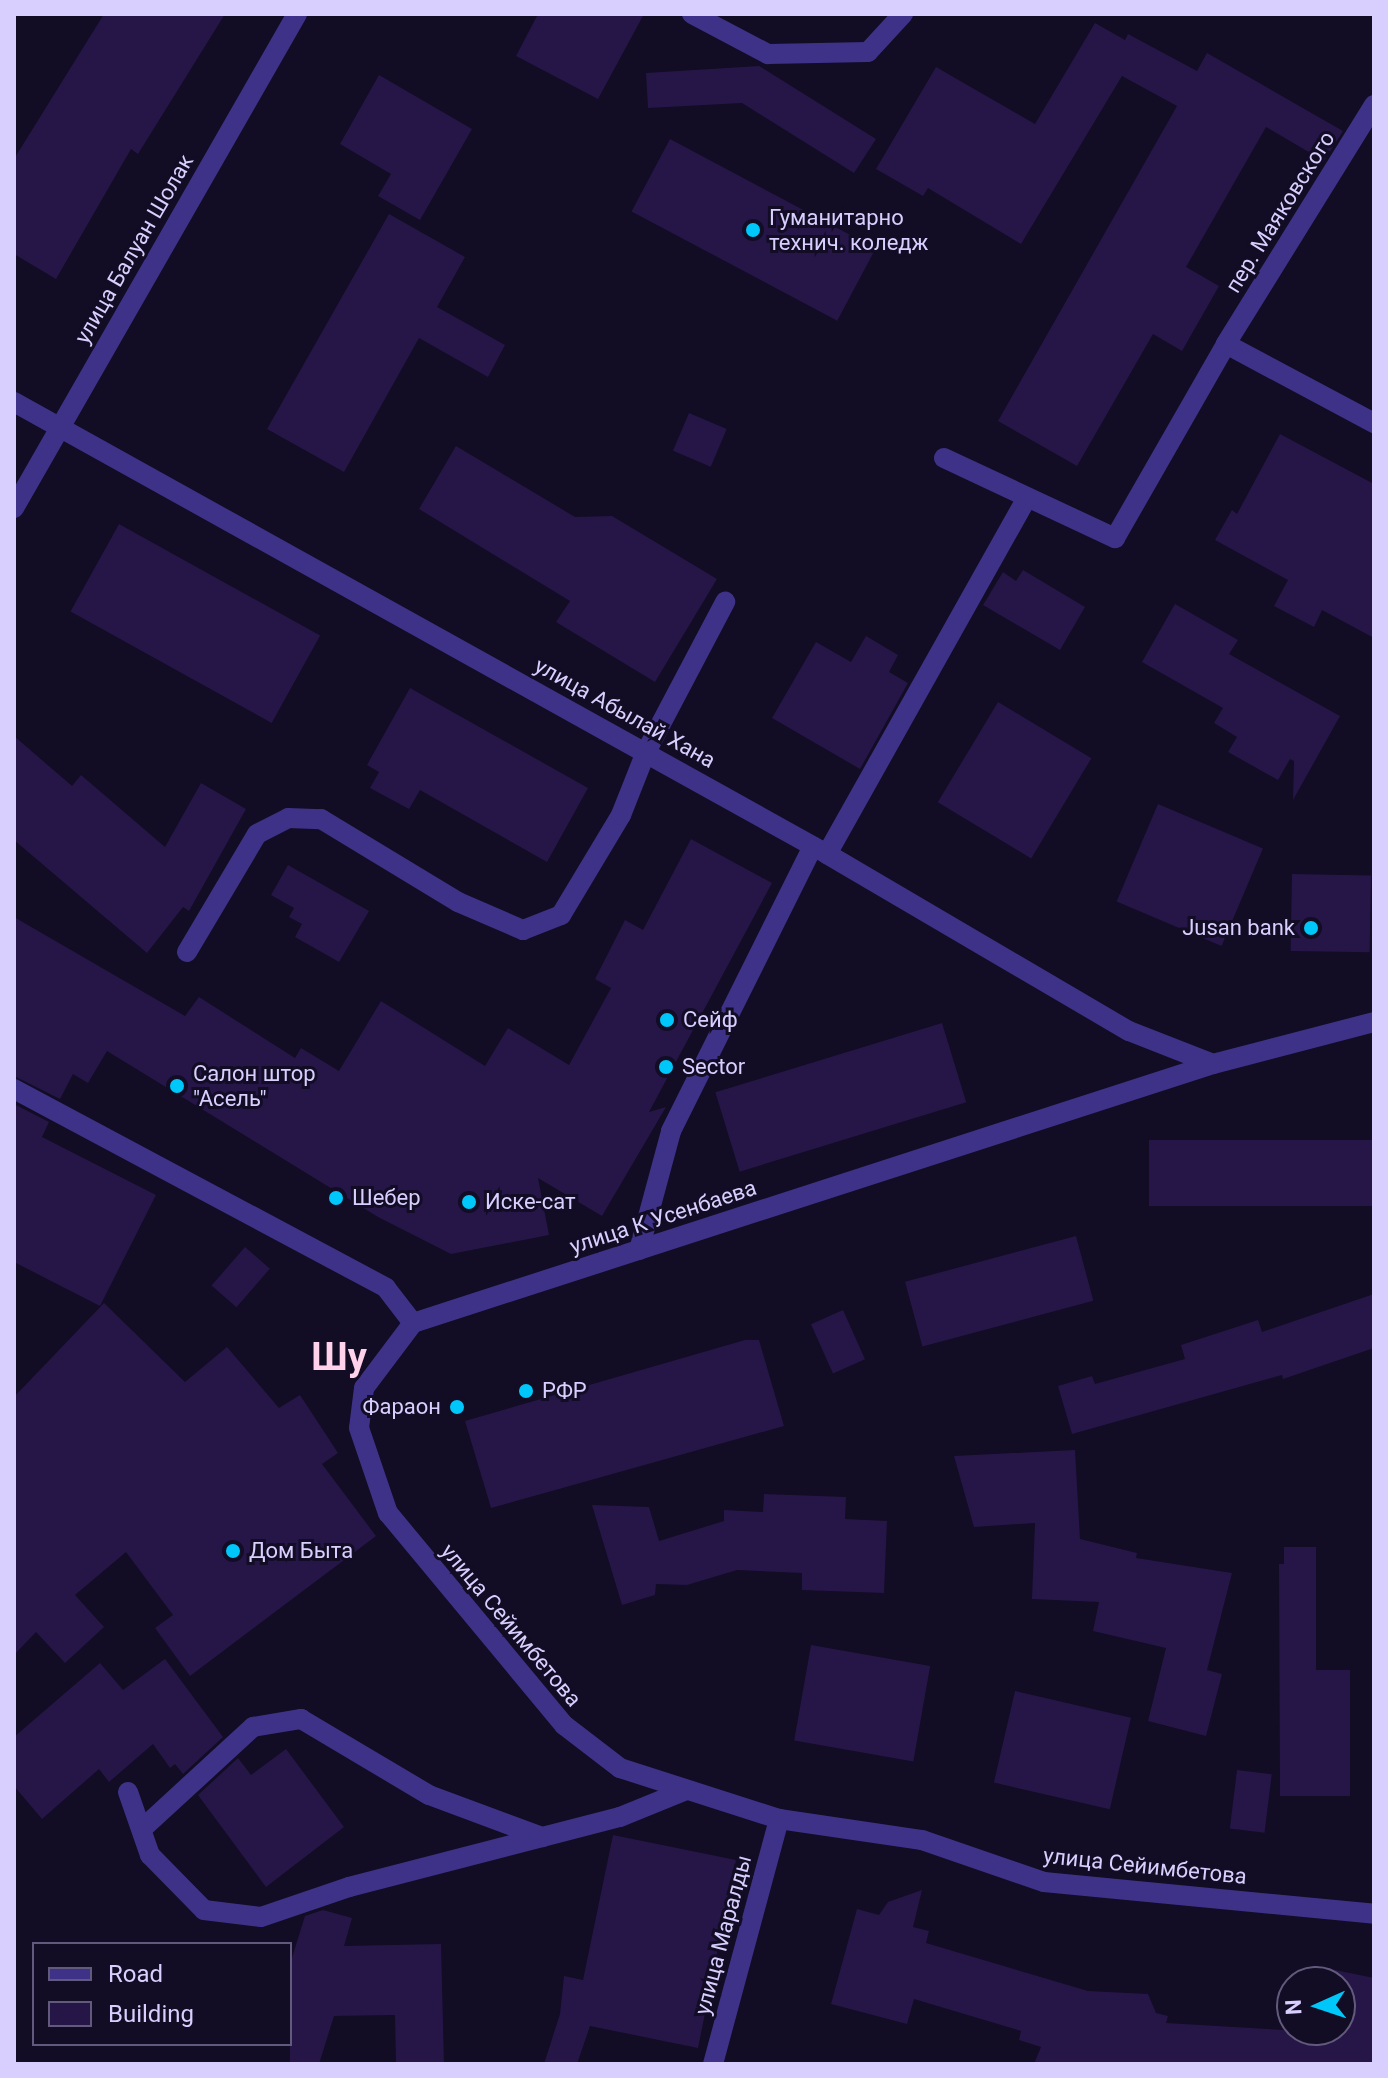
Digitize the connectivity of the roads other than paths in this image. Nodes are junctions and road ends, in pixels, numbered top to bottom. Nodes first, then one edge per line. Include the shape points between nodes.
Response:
1 (297, 14) edge
2 (692, 14) edge
3 (903, 14) edge
4 (1374, 105) edge
5 (1226, 344) junction
6 (14, 402) edge
7 (1374, 423) edge
8 (59, 428) junction
9 (944, 458) dead end
10 (1027, 498) junction
11 (14, 508) edge
12 (725, 602) dead end
13 (646, 752) junction
14 (820, 850) junction
15 (187, 952) dead end
16 (1374, 1022) edge
17 (1213, 1064) junction
18 (14, 1089) edge
19 (639, 1250) junction
20 (413, 1323) junction
21 (686, 1790) junction
22 (128, 1792) dead end
23 (779, 1819) junction
24 (142, 1829) junction
25 (542, 1837) junction
26 (1374, 1914) edge
27 (713, 2064) edge

1 - 8 street, улица Балуан Шолак
2 - 3 street via 768,54 806,54 868,52
4 - 5 street, пер. Маяковского
5 - 7 street
5 - 10 street, пер. Маяковского via 1115,538
6 - 8 street, улица Абылай Хана
8 - 11 street, улица Балуан Шолак
8 - 13 street, улица Абылай Хана via 117,455
9 - 10 street
10 - 14 street
12 - 13 street
13 - 14 street, улица Абылай Хана
13 - 15 street via 621,815 561,915 523,930 458,902 321,819 288,818 257,834
14 - 17 street, улица Абылай Хана via 1129,1031
14 - 19 street via 671,1131
16 - 17 street, улица К Усенбаева
17 - 19 street, улица К Усенбаева
18 - 20 street via 386,1288
19 - 20 street, улица К Усенбаева
20 - 21 street, улица Сейимбетова via 364,1388 359,1428 388,1513 564,1725 620,1768
21 - 23 street, улица Сейимбетова
21 - 25 street via 620,1817
22 - 24 street
23 - 26 street, улица Сейимбетова via 922,1840 1044,1882
23 - 27 street, улица Маралды
24 - 25 street via 150,1855 204,1910 261,1917 349,1887
24 - 25 street via 253,1727 301,1719 429,1795

